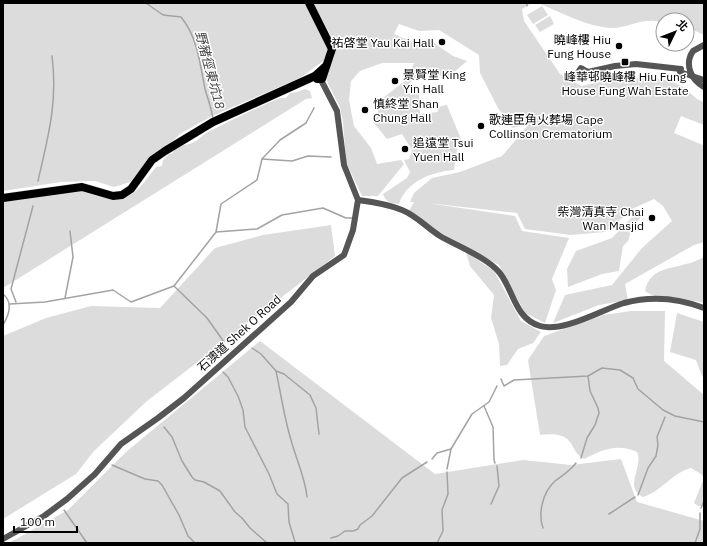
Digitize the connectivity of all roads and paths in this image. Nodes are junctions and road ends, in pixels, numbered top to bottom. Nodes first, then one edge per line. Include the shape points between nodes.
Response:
1 (309, 3) edge
2 (704, 45) edge
3 (589, 71) dead end
4 (319, 76) junction
5 (704, 79) edge
6 (704, 87) edge
7 (3, 198) edge
8 (358, 200) junction
9 (704, 308) edge
10 (3, 539) edge

1 - 4 main road via 332,47 331,57
2 - 6 street via 693,51 689,64 693,78
3 - 5 street, bridge via 636,64 656,65 681,69
4 - 7 main road via 213,122 152,160 131,189 122,195 113,196 82,187
4 - 8 street via 337,111 344,165
8 - 9 street via 386,204 403,210 492,266 500,273 523,317 540,326 557,327 637,300 674,300
8 - 10 street, 石澳道 Shek O Road via 348,248 342,256 313,276 291,302 184,398 121,444 67,500

